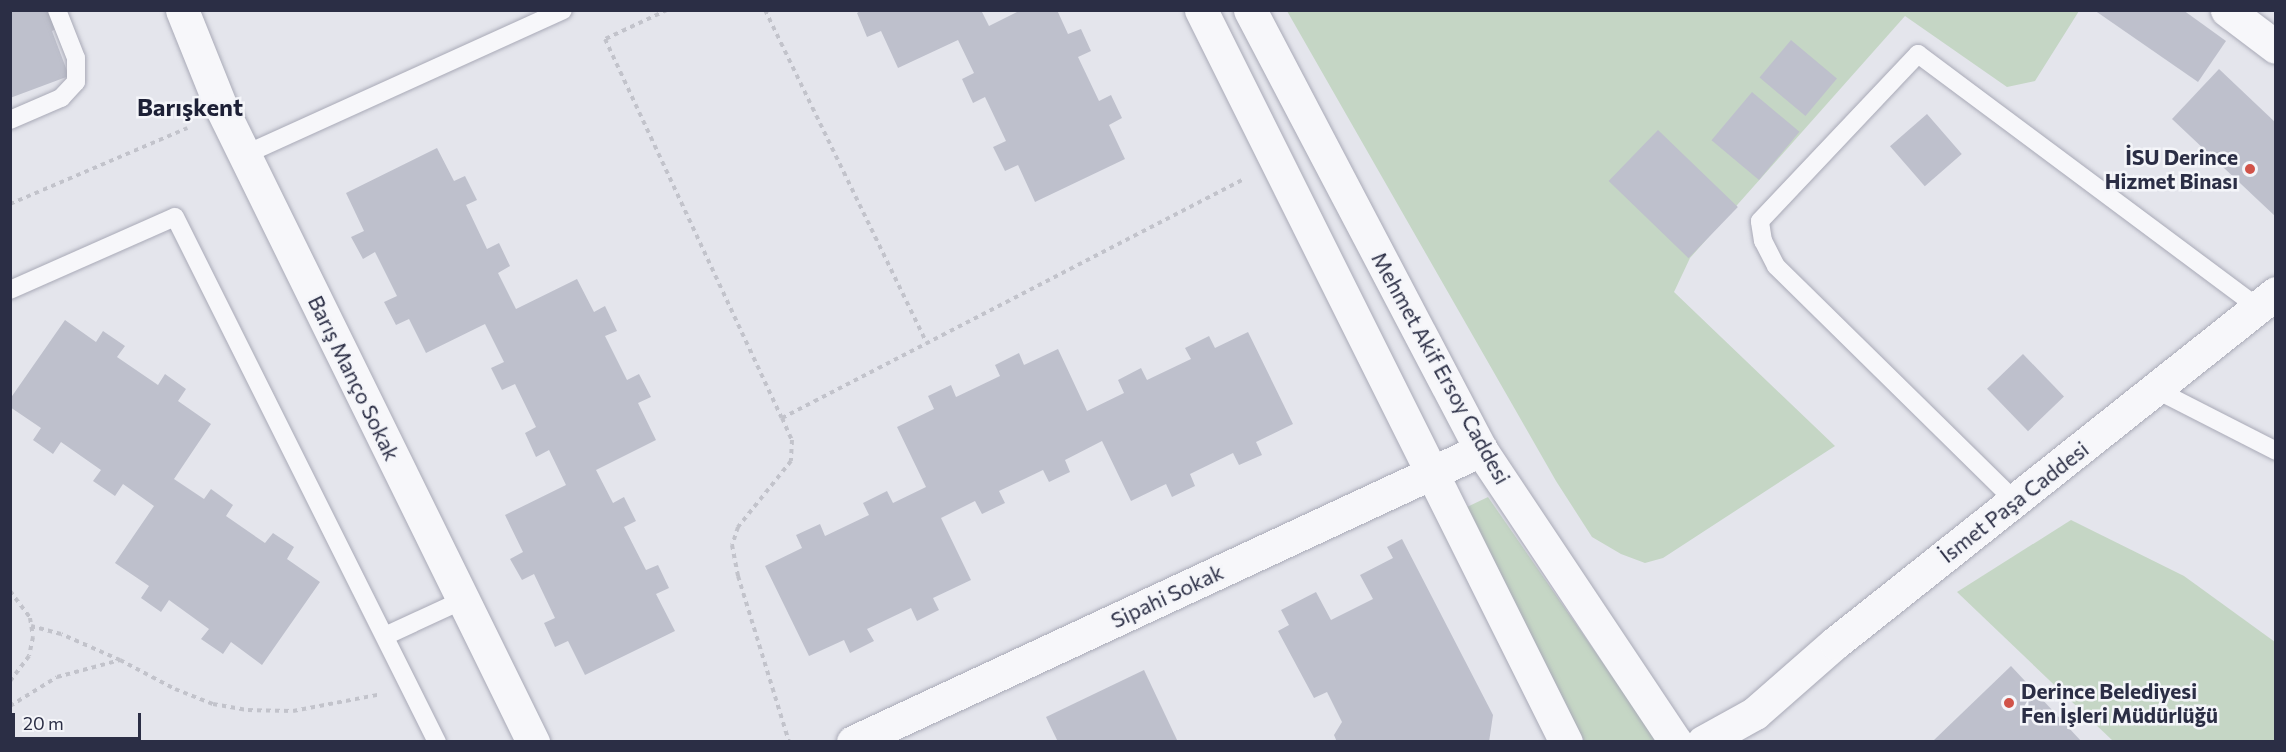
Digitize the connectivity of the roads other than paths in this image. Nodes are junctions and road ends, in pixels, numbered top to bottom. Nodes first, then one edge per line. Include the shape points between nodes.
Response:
1 (57, 10) edge
2 (182, 10) edge
3 (562, 10) edge
4 (1201, 10) edge
5 (1250, 10) edge
6 (2227, 10) edge
7 (2276, 47) edge
8 (10, 120) edge
9 (244, 155) junction
10 (10, 290) edge
11 (2267, 300) edge
12 (2155, 389) junction
13 (1481, 450) junction
14 (2276, 451) edge
15 (1432, 472) junction
16 (2015, 501) junction
17 (463, 600) junction
18 (385, 636) junction
19 (1755, 713) junction
20 (437, 741) edge
21 (533, 741) edge
22 (853, 741) edge
23 (1566, 741) edge
24 (1676, 741) edge
25 (1702, 741) edge
26 (1736, 741) edge

1 - 8 lane via 75,58 76,82 61,98
2 - 9 street, Barış Manço Sokak
3 - 9 lane
4 - 15 street
5 - 13 street, Mehmet Akif Ersoy Caddesi
6 - 7 street
9 - 17 street, Barış Manço Sokak
10 - 18 lane via 175,218
11 - 12 street, İsmet Paşa Caddesi
11 - 16 lane via 1918,54 1760,221 1763,241 1776,266
12 - 14 lane
12 - 16 street, İsmet Paşa Caddesi
13 - 15 street, Sipahi Sokak
13 - 24 street, Mehmet Akif Ersoy Caddesi
15 - 22 street, Sipahi Sokak
15 - 23 street
16 - 19 street, İsmet Paşa Caddesi via 1835,643
17 - 18 lane
17 - 21 street, Barış Manço Sokak
18 - 20 lane
19 - 25 street, İsmet Paşa Caddesi
19 - 26 street, İsmet Paşa Caddesi

